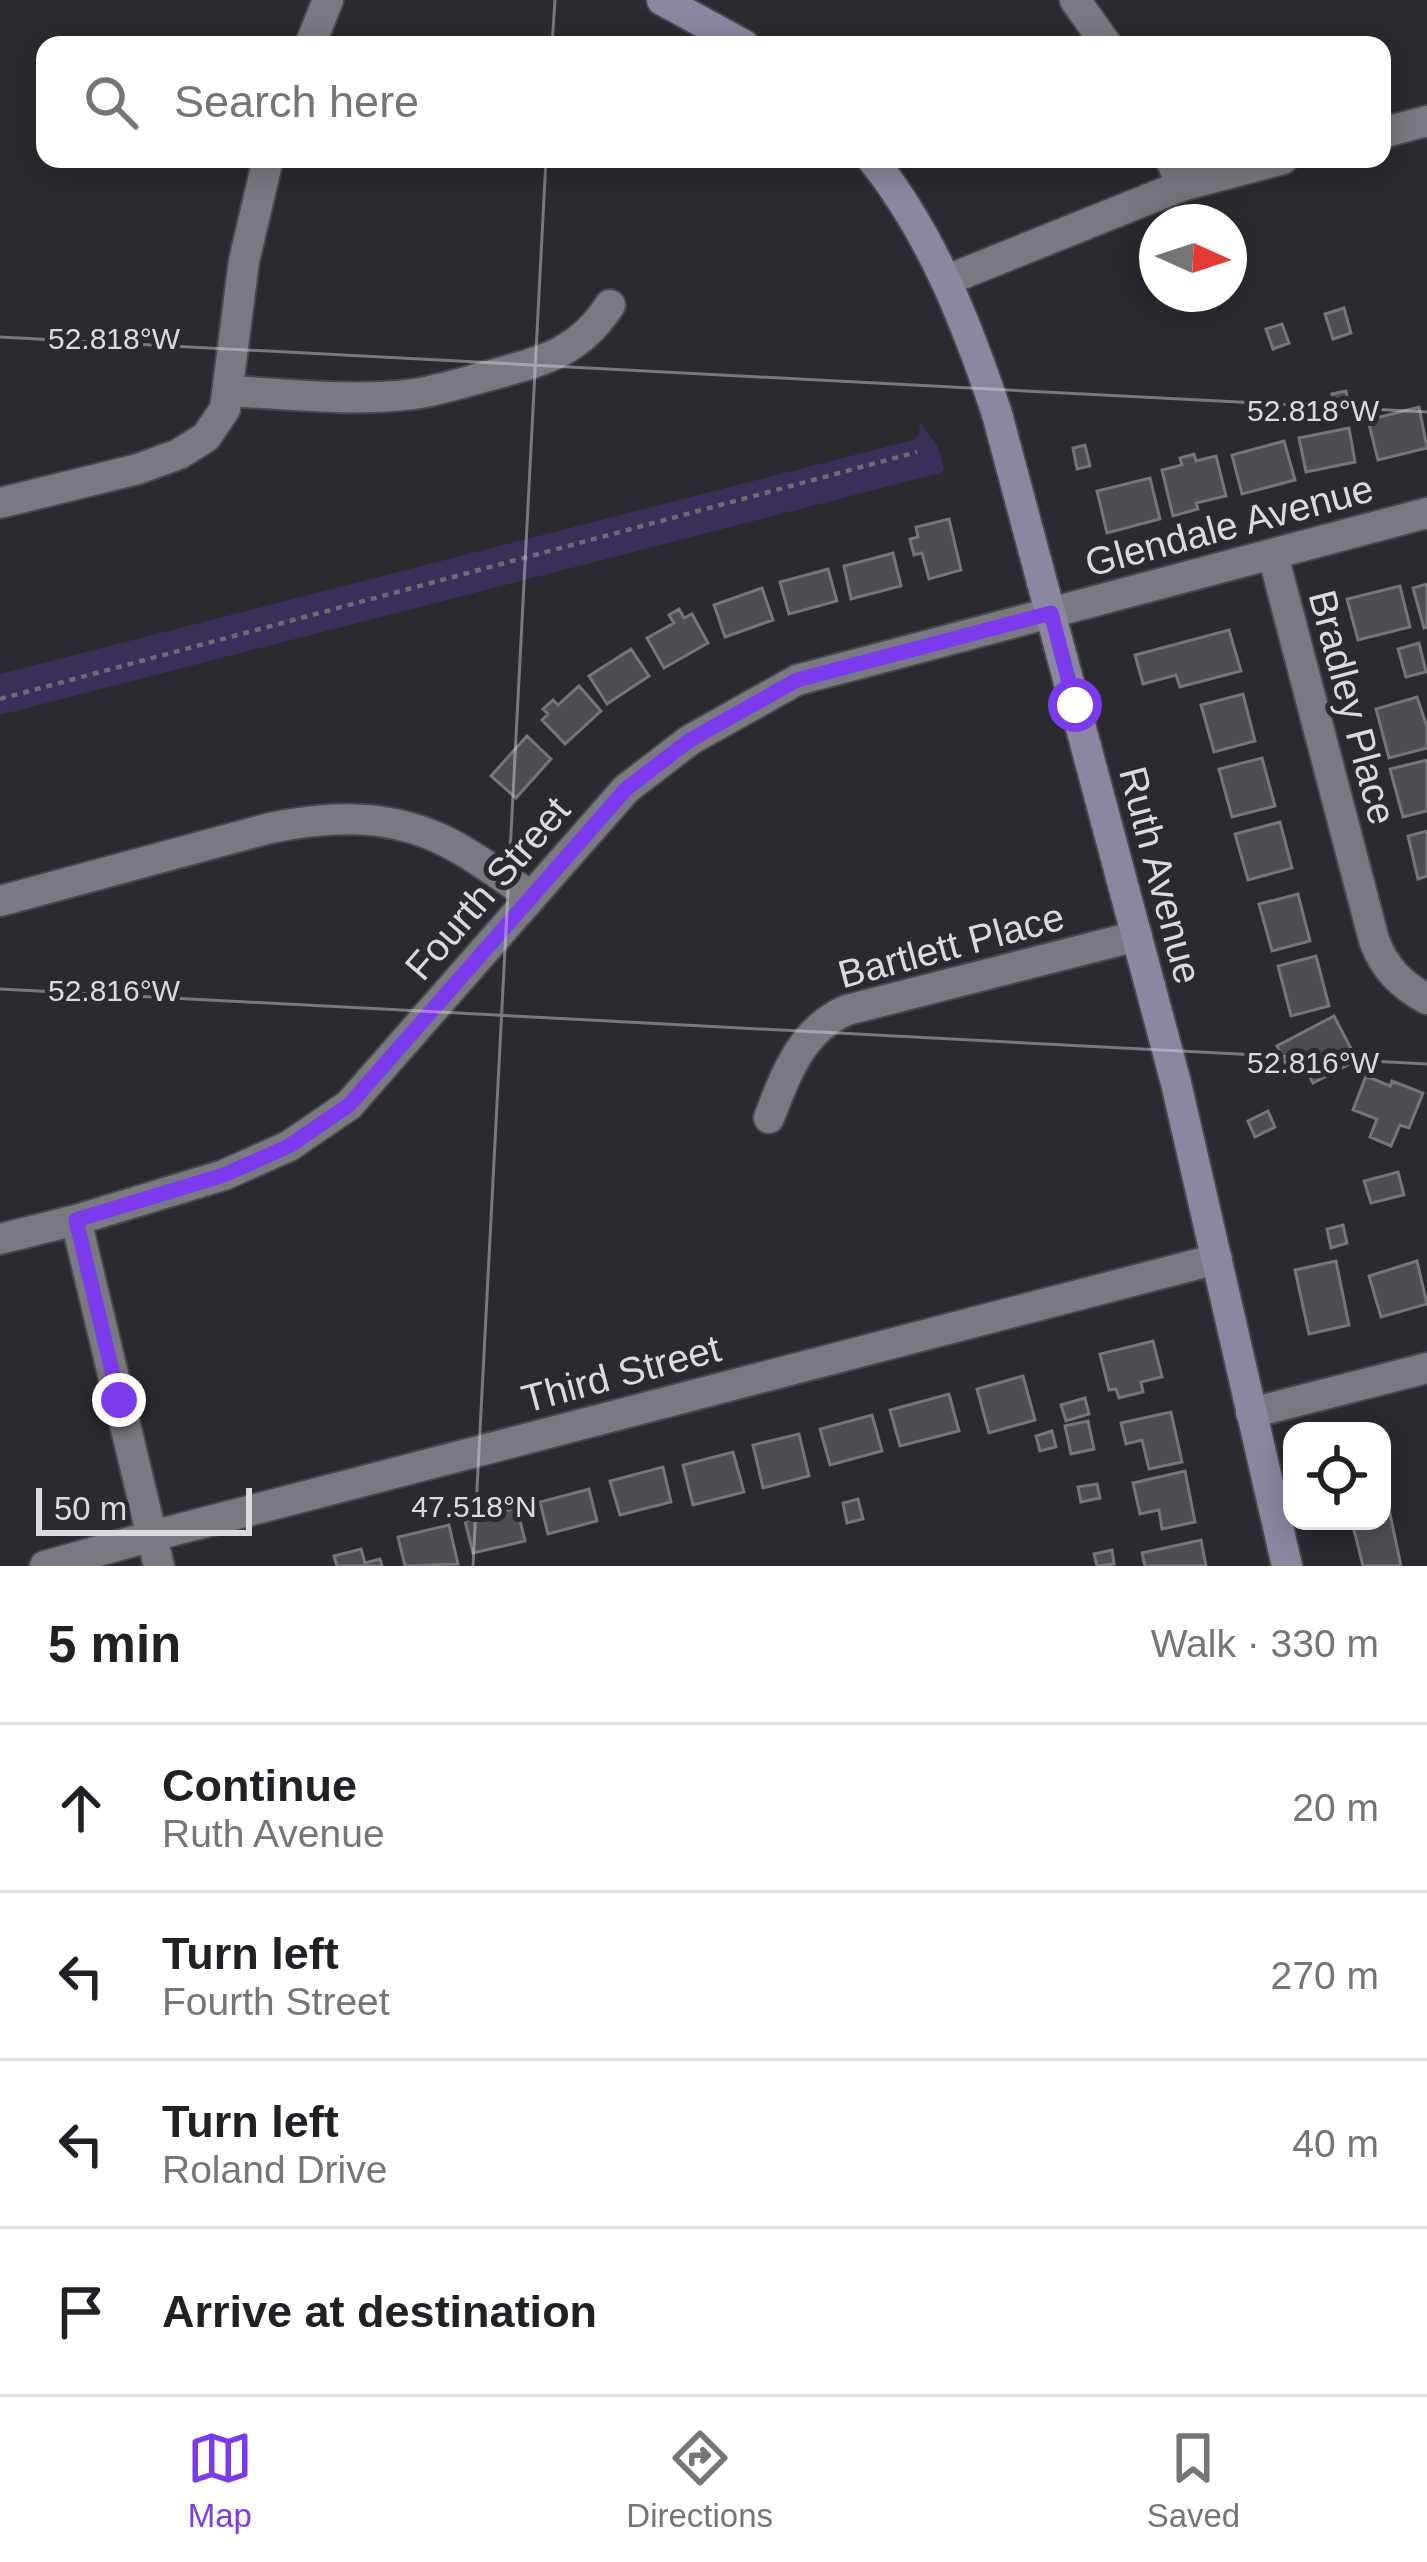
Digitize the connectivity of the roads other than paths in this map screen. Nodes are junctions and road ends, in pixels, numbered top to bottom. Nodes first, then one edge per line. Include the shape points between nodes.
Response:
1 (328, 0) edge
2 (662, 0) edge
3 (1075, 0) edge
4 (314, 36) edge
5 (728, 36) edge
6 (1101, 36) edge
7 (1427, 121) edge
8 (1391, 131) edge
9 (266, 168) edge
10 (878, 168) edge
11 (1214, 168) edge
12 (1176, 173) edge
13 (947, 280) junction
14 (610, 305) dead end
15 (228, 391) junction
16 (0, 503) edge
17 (1427, 513) edge
18 (1273, 555) junction
19 (1051, 613) junction
20 (531, 896) junction
21 (0, 901) edge
22 (1137, 936) junction
23 (1427, 999) edge
24 (770, 1118) dead end
25 (76, 1220) junction
26 (0, 1240) edge
27 (1217, 1259) junction
28 (1427, 1368) edge
29 (1251, 1413) junction
30 (156, 1551) edge
31 (45, 1566) edge
32 (1287, 1566) edge

1 - 4 street
2 - 5 main road
3 - 6 street
7 - 8 street
9 - 15 street
10 - 13 main road, Ruth Avenue
11 - 12 street
12 - 13 street
13 - 19 main road, Ruth Avenue via 998,414
14 - 15 street via 566,350 434,391
15 - 16 street via 217,424 194,447
17 - 18 street, Glendale Avenue
18 - 19 street, Glendale Avenue
18 - 23 street, Bradley Place via 1374,940 1394,976
19 - 20 street, Fourth Street via 797,680 690,740 626,789
19 - 22 main road, Ruth Avenue
20 - 21 street via 440,838 359,818 270,828
20 - 25 street, Fourth Street via 349,1105 289,1146 224,1175
22 - 24 street, Bartlett Place via 832,1017 793,1062
22 - 27 main road, Ruth Avenue
25 - 26 street, Fourth Street
25 - 30 street
27 - 29 main road, Ruth Avenue
27 - 30 street, Third Street
28 - 29 street
29 - 32 main road, Ruth Avenue
30 - 31 street, Third Street

